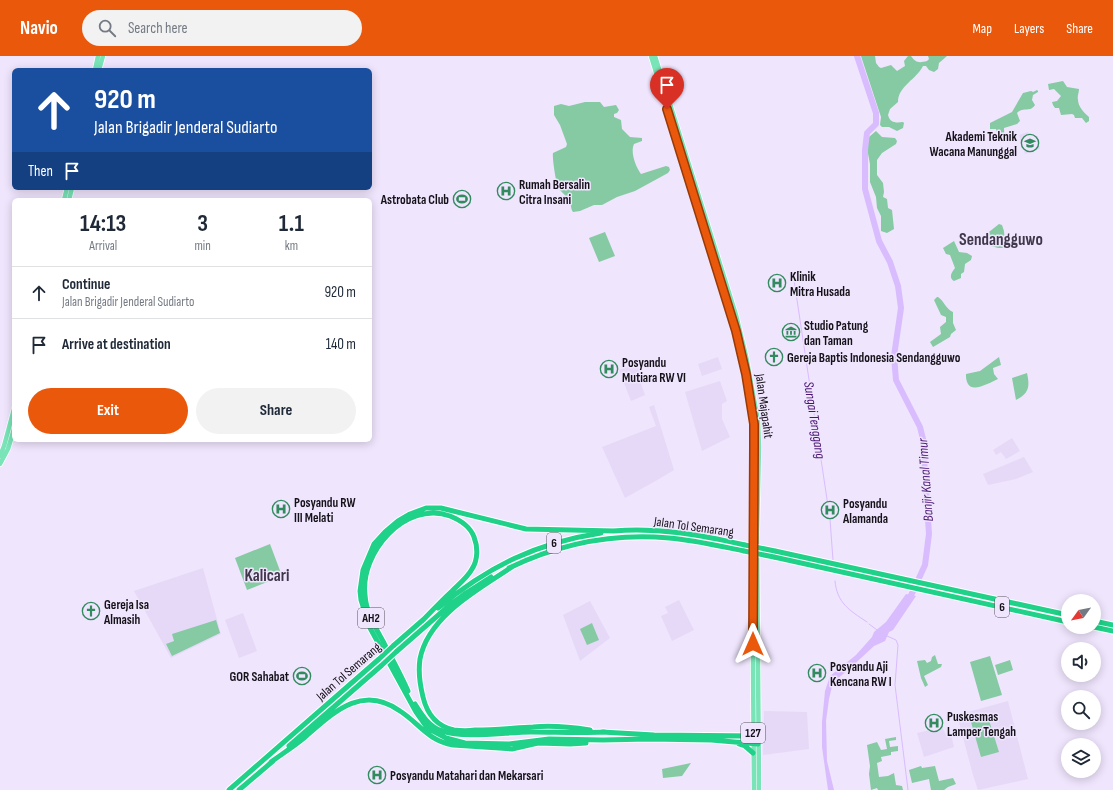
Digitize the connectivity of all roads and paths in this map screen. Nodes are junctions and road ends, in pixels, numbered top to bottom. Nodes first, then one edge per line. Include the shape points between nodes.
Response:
1 (98, 56) edge
2 (103, 56) edge
3 (651, 56) edge
4 (655, 56) edge
5 (95, 68) edge
6 (100, 68) edge
7 (690, 178) junction
8 (721, 278) junction
9 (12, 417) edge
10 (12, 436) edge
11 (0, 456) edge
12 (0, 464) edge
13 (615, 531) junction
14 (512, 567) junction
15 (936, 589) junction
16 (1061, 614) edge
17 (1061, 620) edge
18 (422, 621) junction
19 (1101, 622) edge
20 (1113, 625) edge
21 (1101, 628) edge
22 (1113, 631) edge
23 (605, 732) junction
24 (755, 734) junction
25 (603, 740) junction
26 (735, 742) junction
27 (756, 744) junction
28 (753, 753) junction
29 (271, 762) junction
30 (229, 790) edge
31 (239, 790) edge
32 (754, 790) edge
33 (759, 790) edge

1 - 5 main road
2 - 6 main road
3 - 7 main road, 127
4 - 7 main road, 127
7 - 8 main road, Jalan Majapahit / 127 via 702,205
8 - 24 main road, Jalan Majapahit / 127 via 746,374 754,424
8 - 24 main road, Jalan Majapahit / 127 via 736,315 758,421 759,711
9 - 11 main road
10 - 12 main road
13 - 15 highway, Jalan Tol Semarang / 6, bridge via 680,533 894,577
13 - 18 highway, Jalan Tol Semarang / 6 via 556,542 515,558 472,582
13 - 25 highway, AH2 via 526,529 446,508 426,508 410,514 379,538 363,570 360,591 363,610 370,628 416,712 431,730 446,738 465,743 509,744 549,739
14 - 15 highway, Jalan Tol Semarang / 6, bridge via 556,549 583,542 632,537 668,538 774,557 892,584
14 - 23 highway, AH2 via 458,605 430,633 420,658 419,672 420,686 428,712 436,722 455,730 553,726
14 - 29 highway, Jalan Tol Semarang / 6, bridge via 493,576 451,604
15 - 16 highway, Jalan Tol Semarang / 6
15 - 17 highway, Jalan Tol Semarang / 6
18 - 23 highway, AH2 via 470,572 476,561 477,548 466,525 439,512 412,518 388,534 370,560 364,584 367,607 373,624 412,699 426,720 442,731 458,734
18 - 30 highway, Jalan Tol Semarang / 6, bridge
19 - 20 highway
21 - 22 highway
23 - 24 highway, AH2 via 738,737
24 - 27 main road, Jalan Majapahit / 127
25 - 26 highway, AH2
25 - 29 highway via 538,744 512,749 445,744 429,736 392,706 376,701 361,701 348,704 332,714
26 - 27 highway, AH2
26 - 28 highway
27 - 28 main road, Jalan Majapahit / 127
27 - 33 main road, Jalan Majapahit / 127
28 - 32 main road, Jalan Majapahit / 127
29 - 31 highway, Jalan Tol Semarang / 6

